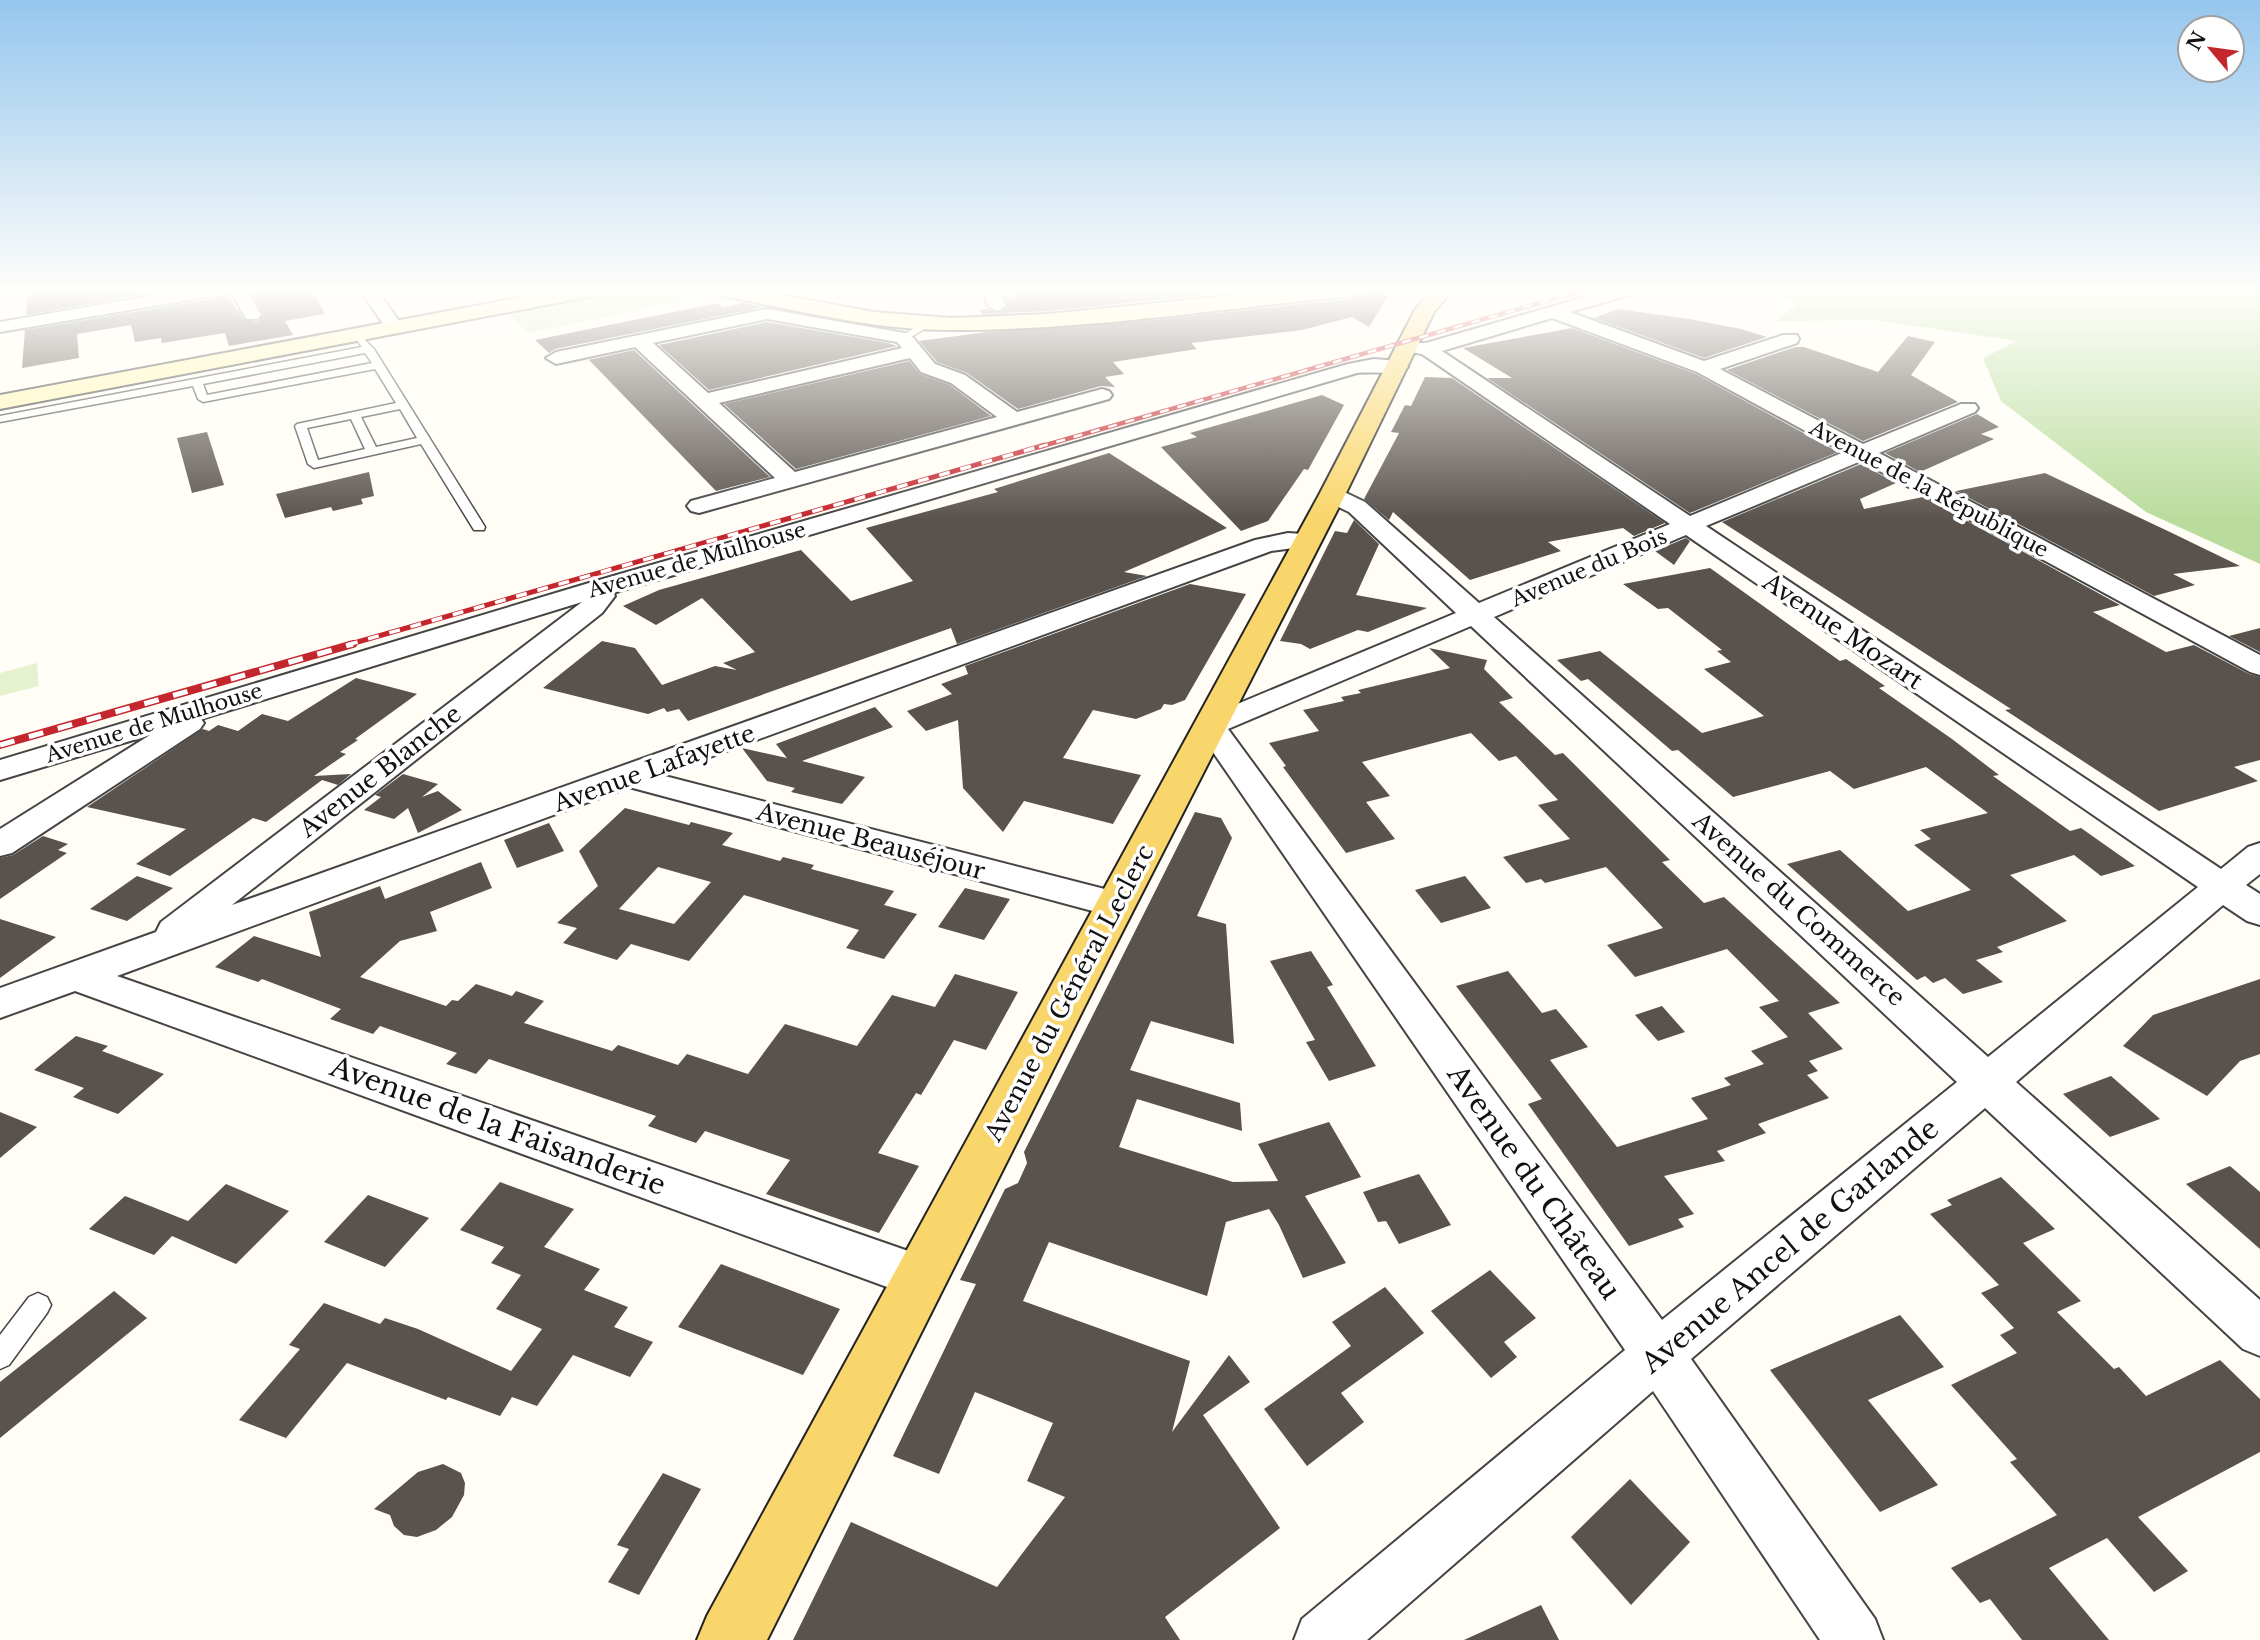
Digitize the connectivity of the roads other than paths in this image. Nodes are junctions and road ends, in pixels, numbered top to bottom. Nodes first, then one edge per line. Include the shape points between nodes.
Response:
1 (215, 367) edge
2 (262, 367) edge
3 (371, 367) edge
4 (380, 367) edge
5 (668, 367) edge
6 (830, 367) edge
7 (927, 367) edge
8 (1362, 367) edge
9 (1404, 367) edge
10 (1431, 367) edge
11 (1700, 367) edge
12 (1708, 367) edge
13 (1704, 368) junction
14 (197, 382) junction
15 (1102, 395) dead end
16 (706, 400) junction
17 (0, 402) edge
18 (404, 405) junction
19 (1968, 408) dead end
20 (354, 415) junction
21 (0, 419) edge
22 (1013, 419) junction
23 (426, 439) junction
24 (372, 451) junction
25 (1863, 453) junction
26 (791, 481) junction
27 (1332, 495) junction
28 (699, 506) dead end
29 (479, 527) dead end
30 (1689, 527) junction
31 (1308, 540) junction
32 (598, 589) junction
33 (1476, 615) junction
34 (2260, 666) edge
35 (197, 710) junction
36 (1210, 726) junction
37 (0, 770) edge
38 (628, 777) junction
39 (0, 845) edge
40 (2260, 855) edge
41 (2222, 887) junction
42 (1115, 904) junction
43 (2260, 912) edge
44 (149, 949) junction
45 (76, 976) junction
46 (0, 1003) edge
47 (1987, 1082) junction
48 (920, 1277) junction
49 (38, 1305) dead end
50 (2260, 1332) edge
51 (1658, 1355) junction
52 (0, 1356) edge
53 (731, 1640) edge
54 (1323, 1640) edge
55 (1854, 1640) edge

1 - 17 main road
2 - 14 lane
3 - 14 lane via 203,399
4 - 18 lane
5 - 16 street
6 - 16 street
7 - 22 street via 958,379
8 - 32 street, Avenue de Mulhouse
9 - 27 main road, Avenue du Général Leclerc
10 - 30 street, Avenue Mozart
11 - 13 street, Avenue de la République
12 - 13 street
13 - 25 street, Avenue de la République
14 - 21 lane
15 - 22 street
16 - 26 street
18 - 20 lane
18 - 23 lane
19 - 25 street, Avenue du Bois
20 - 24 lane
20 - 24 lane via 301,426 314,464
22 - 26 street
23 - 24 lane
23 - 29 lane
25 - 30 street, Avenue du Bois
25 - 34 street, Avenue de la République
26 - 28 street
27 - 31 main road, Avenue du Général Leclerc
27 - 33 street, Avenue du Commerce via 1357,507
30 - 33 street, Avenue du Bois
30 - 41 street, Avenue Mozart
31 - 36 main road, Avenue du Général Leclerc
31 - 38 street, Avenue Lafayette via 1270,543
32 - 35 street, Avenue de Mulhouse
32 - 44 street, Avenue Blanche via 603,596 593,607
33 - 36 street, Avenue du Bois
33 - 47 street, Avenue du Commerce
35 - 37 street, Avenue de Mulhouse
35 - 39 street via 190,723
36 - 42 main road, Avenue du Général Leclerc
36 - 51 street, Avenue du Château
38 - 42 street, Avenue Beauséjour
38 - 44 street, Avenue Lafayette
40 - 41 street, Avenue Ancel de Garlande
41 - 43 street, Avenue Mozart
41 - 47 street, Avenue Ancel de Garlande
42 - 48 main road, Avenue du Général Leclerc
44 - 45 street, Avenue Lafayette
45 - 46 street, Avenue Lafayette
45 - 48 street, Avenue de la Faisanderie
47 - 50 street, Avenue du Commerce
47 - 51 street, Avenue Ancel de Garlande
48 - 53 main road, Avenue du Général Leclerc
49 - 52 lane
51 - 54 street, Avenue Ancel de Garlande
51 - 55 street, Avenue du Château

